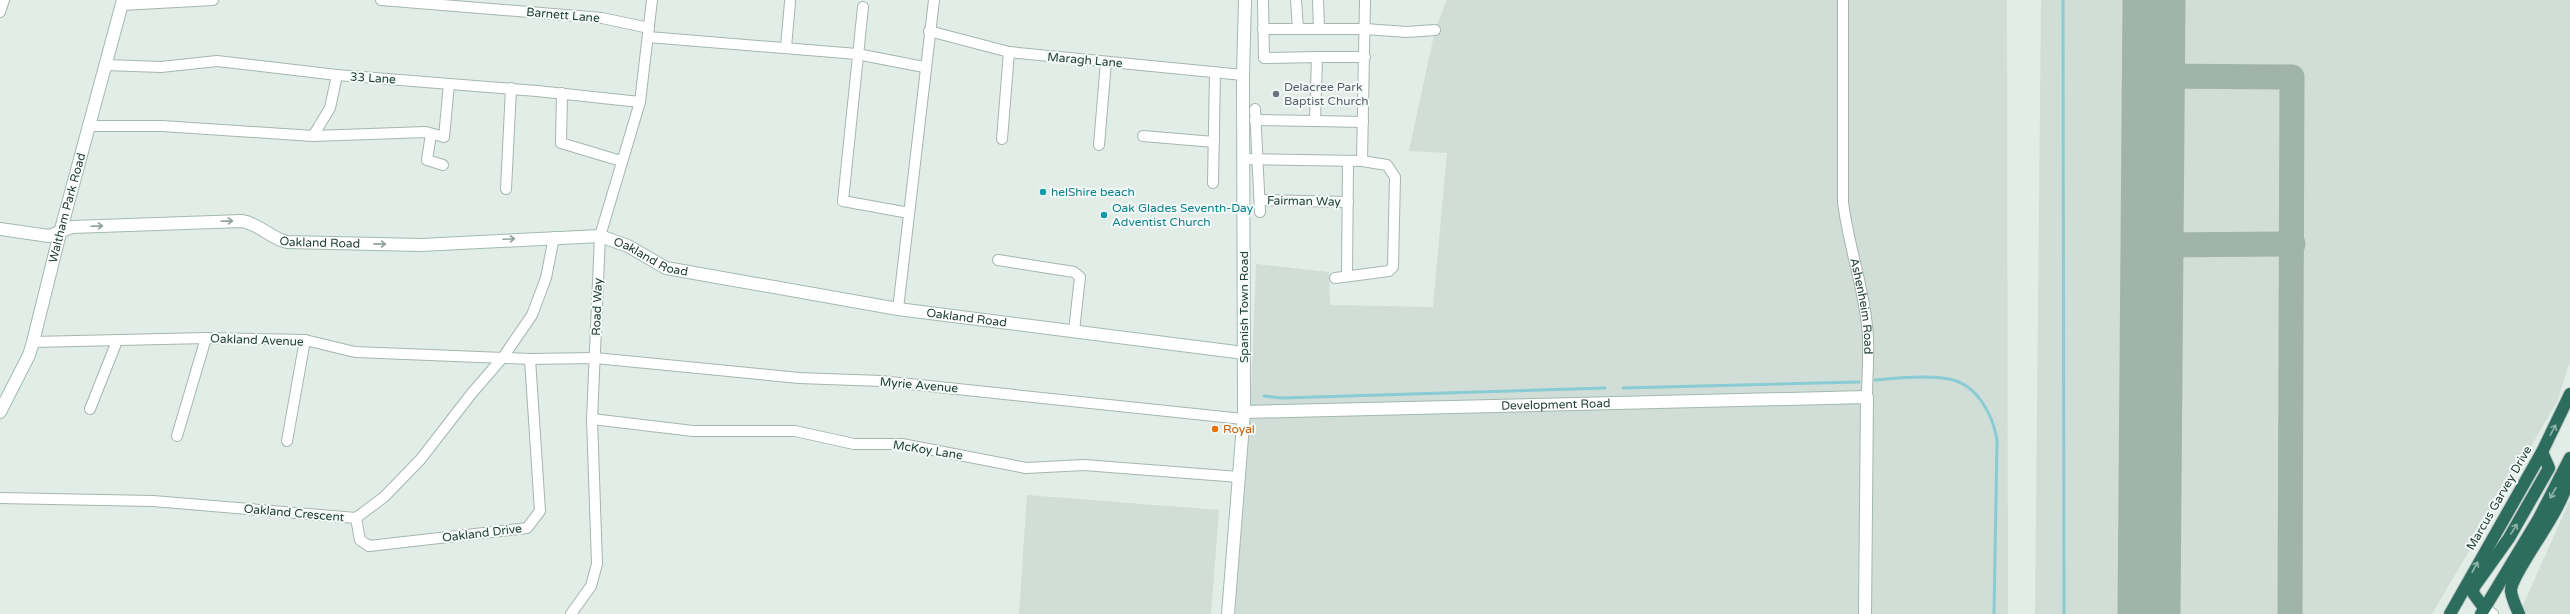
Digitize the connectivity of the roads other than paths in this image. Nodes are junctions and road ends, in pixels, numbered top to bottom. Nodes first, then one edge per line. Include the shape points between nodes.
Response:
1 (4, 0) edge
2 (213, 0) edge
3 (381, 0) edge
4 (652, 0) edge
5 (934, 0) edge
6 (1245, 0) edge
7 (1263, 0) edge
8 (1296, 0) edge
9 (1318, 0) edge
10 (1364, 0) edge
11 (1843, 0) edge
12 (790, 2) dead end
13 (123, 3) edge
14 (863, 7) dead end
15 (0, 12) edge
16 (1263, 29) junction
17 (1298, 29) junction
18 (1319, 29) junction
19 (1365, 29) junction
20 (1435, 30) dead end
21 (929, 31) junction
22 (648, 33) junction
23 (786, 47) junction
24 (1009, 52) junction
25 (857, 54) junction
26 (1317, 57) junction
27 (1365, 57) junction
28 (1106, 62) junction
29 (106, 65) junction
30 (924, 67) junction
31 (1215, 72) junction
32 (337, 75) junction
33 (1243, 75) junction
34 (449, 84) junction
35 (511, 88) junction
36 (562, 93) junction
37 (640, 102) junction
38 (1255, 109) dead end
39 (1255, 120) junction
40 (1315, 121) junction
41 (1363, 122) junction
42 (89, 126) junction
43 (431, 134) junction
44 (313, 136) junction
45 (1143, 136) dead end
46 (1002, 139) dead end
47 (1214, 142) junction
48 (1099, 144) dead end
49 (1243, 159) junction
50 (1258, 159) junction
51 (621, 161) junction
52 (1362, 161) junction
53 (1348, 162) junction
54 (444, 165) dead end
55 (1213, 183) dead end
56 (506, 189) dead end
57 (1260, 200) junction
58 (1348, 202) junction
59 (1260, 212) dead end
60 (909, 213) junction
61 (0, 229) edge
62 (60, 233) junction
63 (600, 236) junction
64 (554, 237) junction
65 (998, 260) dead end
66 (1347, 275) junction
67 (1335, 278) dead end
68 (898, 309) junction
69 (1074, 331) junction
70 (206, 338) junction
71 (305, 340) junction
72 (117, 341) junction
73 (33, 342) junction
74 (1244, 352) junction
75 (504, 356) junction
76 (595, 358) junction
77 (530, 359) junction
78 (2570, 394) edge
79 (1868, 397) junction
80 (90, 409) dead end
81 (0, 412) edge
82 (1243, 416) junction
83 (592, 419) junction
84 (177, 436) dead end
85 (287, 441) dead end
86 (2542, 452) junction
87 (2570, 458) edge
88 (2565, 470) junction
89 (1239, 477) junction
90 (0, 498) edge
91 (356, 518) junction
92 (2486, 612) edge
93 (572, 614) edge
94 (1228, 614) edge
95 (1865, 614) edge
96 (2450, 614) edge
97 (2520, 614) edge

1 - 15 street
2 - 13 street
3 - 22 street, Barnett Lane via 602,18
4 - 22 street, Road Way
5 - 21 street
6 - 33 street, Spanish Town Road
7 - 16 street
8 - 17 street
9 - 18 street
10 - 19 street
11 - 79 street, Ashenheim Road via 1843,202 1847,234 1858,275 1867,327
12 - 23 street
13 - 29 street, Waltham Park Road
14 - 25 street
16 - 17 street
16 - 26 street via 1264,58
17 - 18 street
18 - 19 street
19 - 20 street via 1408,32
19 - 27 street
21 - 24 street, Maragh Lane
21 - 30 street
22 - 23 street, Barnett Lane via 742,46
22 - 37 street, Road Way
23 - 25 street, Barnett Lane
24 - 28 street, Maragh Lane
24 - 46 street
25 - 30 street, Barnett Lane
25 - 60 street via 843,201
26 - 27 street
26 - 40 street
27 - 41 street
28 - 31 street, Maragh Lane
28 - 48 street
29 - 32 street, 33 Lane via 161,68 217,61
29 - 42 street, Waltham Park Road
30 - 60 street
31 - 33 street, Maragh Lane
31 - 47 street
32 - 34 street, 33 Lane
32 - 44 street via 330,108
33 - 49 street, Spanish Town Road
34 - 35 street, 33 Lane
34 - 43 street via 444,137
35 - 36 street, 33 Lane
35 - 56 street
36 - 37 street, 33 Lane
36 - 51 street via 561,144
37 - 51 street, Road Way
38 - 39 street
39 - 40 street
39 - 50 street
40 - 41 street
41 - 52 street
42 - 44 street via 162,126
42 - 62 street, Waltham Park Road
43 - 44 street
43 - 54 street via 427,160
45 - 47 street
47 - 55 street
49 - 50 street
49 - 74 street, Spanish Town Road
50 - 53 street
50 - 57 street
51 - 63 street, Road Way
52 - 53 street
52 - 66 street via 1387,165 1395,177 1394,263 1389,271
53 - 58 street, Fairman Way
57 - 58 street, Fairman Way
57 - 59 street
58 - 66 street, Fairman Way
60 - 68 street
61 - 62 street, Oakland Road via 49,236
62 -> 64 street, Oakland Road via 72,227 242,221 253,223 278,240 287,242 421,245
62 - 73 street, Waltham Park Road
63 - 64 street, Oakland Road
63 - 68 street, Oakland Road via 628,246 666,268
63 - 76 street, Road Way
64 - 75 street, Oakland Crescent via 546,278 532,315
65 - 69 street via 1074,272 1080,277
66 - 67 street
68 - 69 street, Oakland Road
69 - 74 street, Oakland Road
70 - 71 street, Oakland Avenue
70 - 72 street, Oakland Avenue
70 - 84 street
71 - 75 street, Oakland Avenue via 355,352
71 - 85 street
72 - 73 street, Oakland Avenue
72 - 80 street
73 - 81 street, Waltham Park Road
74 - 82 street, Spanish Town Road
75 - 77 street, Oakland Avenue
75 - 91 street, Oakland Crescent via 420,460 384,497
76 - 77 street, Myrie Avenue
76 - 82 street, Myrie Avenue via 798,378 889,382
76 - 83 street, Road Way
77 - 91 street, Oakland Drive via 540,512 527,528 369,546 360,540
86 -> 78 highway, Marcus Garvey Drive
79 - 82 street, Development Road
79 - 95 street, Ashenheim Road
82 - 89 street, Spanish Town Road
83 - 89 street, McKoy Lane via 693,431 794,431 854,444 902,444 1026,468 1084,465
83 - 93 street, Road Way via 597,564 591,586
92 -> 86 highway via 2473,593 2474,587 2512,532 2549,468
96 -> 86 highway, Marcus Garvey Drive
87 - 88 highway
88 -> 92 highway
88 - 97 highway via 2569,476 2568,483 2560,501 2543,534 2513,580 2511,590
89 - 94 street, Spanish Town Road
90 - 91 street, Oakland Crescent via 153,501

